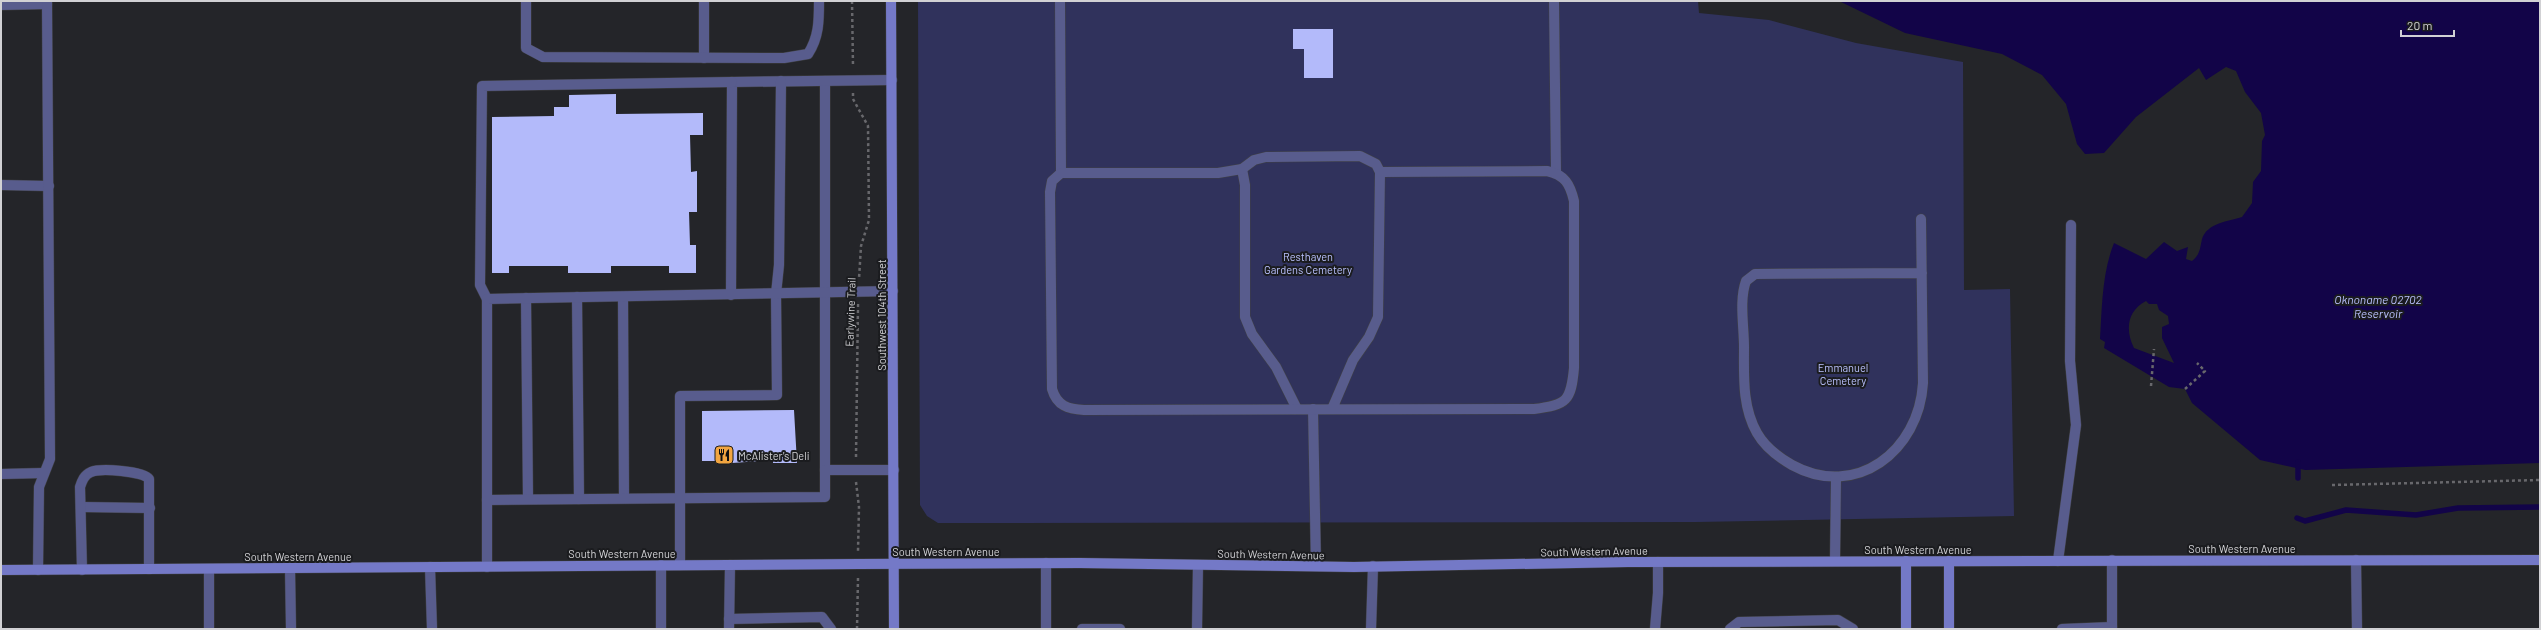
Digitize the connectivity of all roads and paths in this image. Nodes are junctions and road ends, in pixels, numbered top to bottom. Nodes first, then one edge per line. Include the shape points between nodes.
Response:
1 (526, 1) edge
2 (704, 1) edge
3 (819, 1) edge
4 (852, 1) edge
5 (891, 1) edge
6 (1060, 1) edge
7 (1554, 1) edge
8 (47, 3) edge
9 (1, 5) edge
10 (704, 58) junction
11 (854, 80) junction
12 (892, 80) junction
13 (781, 81) junction
14 (825, 81) junction
15 (732, 82) junction
16 (1242, 169) junction
17 (1380, 172) junction
18 (1061, 173) junction
19 (1556, 173) junction
20 (1, 185) edge
21 (49, 186) junction
22 (1921, 219) dead end
23 (2071, 225) dead end
24 (1922, 274) junction
25 (893, 291) junction
26 (827, 292) junction
27 (859, 292) junction
28 (776, 294) junction
29 (731, 295) junction
30 (623, 297) junction
31 (526, 298) junction
32 (577, 298) junction
33 (487, 299) junction
34 (2154, 349) dead end
35 (2197, 363) dead end
36 (2151, 386) dead end
37 (2185, 388) dead end
38 (1297, 409) junction
39 (1313, 409) junction
40 (1332, 409) junction
41 (825, 470) junction
42 (855, 470) junction
43 (894, 470) junction
44 (44, 473) junction
45 (1, 474) edge
46 (1836, 477) junction
47 (2540, 480) edge
48 (2332, 485) dead end
49 (624, 498) junction
50 (680, 498) junction
51 (528, 499) junction
52 (579, 499) junction
53 (487, 500) junction
54 (81, 506) junction
55 (150, 508) junction
56 (2112, 560) junction
57 (2356, 560) junction
58 (2540, 560) edge
59 (1835, 561) junction
60 (1906, 561) junction
61 (1949, 561) junction
62 (2058, 561) junction
63 (1658, 562) junction
64 (1046, 563) junction
65 (859, 564) junction
66 (894, 564) junction
67 (661, 565) junction
68 (680, 565) junction
69 (730, 565) junction
70 (1198, 565) junction
71 (487, 566) junction
72 (1316, 566) junction
73 (1373, 566) junction
74 (430, 567) junction
75 (290, 568) junction
76 (149, 569) junction
77 (209, 569) junction
78 (1, 570) edge
79 (38, 570) junction
80 (82, 570) junction
81 (729, 624) edge
82 (2112, 628) edge
83 (209, 629) edge
84 (291, 629) edge
85 (432, 629) edge
86 (661, 629) edge
87 (831, 629) edge
88 (857, 629) edge
89 (894, 629) edge
90 (1046, 629) edge
91 (1082, 629) edge
92 (1120, 629) edge
93 (1197, 629) edge
94 (1371, 629) edge
95 (1655, 629) edge
96 (1730, 629) edge
97 (1853, 629) edge
98 (1906, 629) edge
99 (1949, 629) edge
100 (2062, 629) edge
101 (2357, 629) edge

1 - 10 street via 526,48 543,57
2 - 10 street
3 - 10 street via 819,26 815,43 808,54 784,58
4 - 11 path, Earlywine Trail
5 - 12 main road, Southwest 104th Street
6 - 18 street
7 - 19 street
8 - 9 street
8 - 21 street
11 - 12 street
11 - 14 street
11 - 27 path, Earlywine Trail via 853,99 868,126 869,220 861,246
12 - 25 main road, Southwest 104th Street
13 - 14 street
13 - 15 street
13 - 28 street via 779,265
14 - 26 street
15 - 29 street
15 - 33 street via 482,86 480,285
16 - 17 street via 1254,160 1266,157 1360,156 1376,164
16 - 18 street via 1218,173
16 - 38 street via 1245,185 1245,317 1252,334 1276,367
17 - 19 street
17 - 40 street via 1378,317 1369,337 1353,360
18 - 38 street via 1052,181 1050,192 1051,380 1053,393 1060,404 1084,410
19 - 40 street via 1563,176 1568,183 1574,201 1574,368 1571,393 1567,400 1559,405 1534,409
20 - 21 street
21 - 44 street via 50,459
22 - 24 street
23 - 62 street via 2070,361 2076,425
24 - 46 street via 1923,383 1916,420 1905,441 1888,457 1858,473
24 - 46 street via 1756,274 1746,281 1744,391 1750,419 1766,446 1781,459 1812,473
25 - 27 street
25 - 43 main road, Southwest 104th Street
26 - 27 street
26 - 28 street
26 - 41 street
27 - 42 path, Earlywine Trail
28 - 29 street
28 - 50 street via 777,395 680,396
29 - 30 street
30 - 32 street
30 - 49 street
31 - 32 street
31 - 33 street
31 - 51 street
32 - 52 street
33 - 53 street
34 - 36 path
35 - 37 path via 2204,371
38 - 39 street
39 - 40 street
39 - 72 street
41 - 42 street
41 - 50 street via 825,497
42 - 43 street
42 - 65 path, Earlywine Trail via 859,507
43 - 66 main road, Southwest 104th Street
44 - 45 street
44 - 79 street via 39,487
46 - 59 street
47 - 48 path
49 - 50 street
49 - 52 street
50 - 68 street
51 - 52 street
51 - 53 street
53 - 71 street
54 - 55 street
54 - 55 street via 82,479 90,472 138,472 146,474 149,479
54 - 80 street
55 - 76 street
56 - 57 main road, South Western Avenue
56 - 62 main road, South Western Avenue
56 - 82 street
57 - 58 main road, South Western Avenue
57 - 101 street
59 - 60 main road, South Western Avenue
59 - 63 main road, South Western Avenue
60 - 61 main road, South Western Avenue
60 - 98 main road
61 - 62 main road, South Western Avenue
61 - 99 main road
63 - 73 main road, South Western Avenue
63 - 95 street
64 - 66 main road, South Western Avenue
64 - 70 main road, South Western Avenue
64 - 90 street
65 - 66 main road, South Western Avenue
65 - 69 main road, South Western Avenue
65 - 88 path, Earlywine Trail
66 - 89 main road, Southwest 104th Street
67 - 68 main road, South Western Avenue
67 - 71 main road, South Western Avenue
67 - 86 street
68 - 69 main road, South Western Avenue
69 - 81 street
70 - 72 main road, South Western Avenue
70 - 93 street
71 - 74 main road, South Western Avenue
72 - 73 main road, South Western Avenue
73 - 94 street
74 - 75 main road, South Western Avenue
74 - 85 street
75 - 77 main road, South Western Avenue
75 - 84 street
76 - 77 main road, South Western Avenue
76 - 80 main road, South Western Avenue
77 - 83 street
78 - 79 main road, South Western Avenue
79 - 80 main road, South Western Avenue
81 - 87 street via 822,618
82 - 100 street
91 - 92 street
96 - 97 street via 1740,622 1838,620

